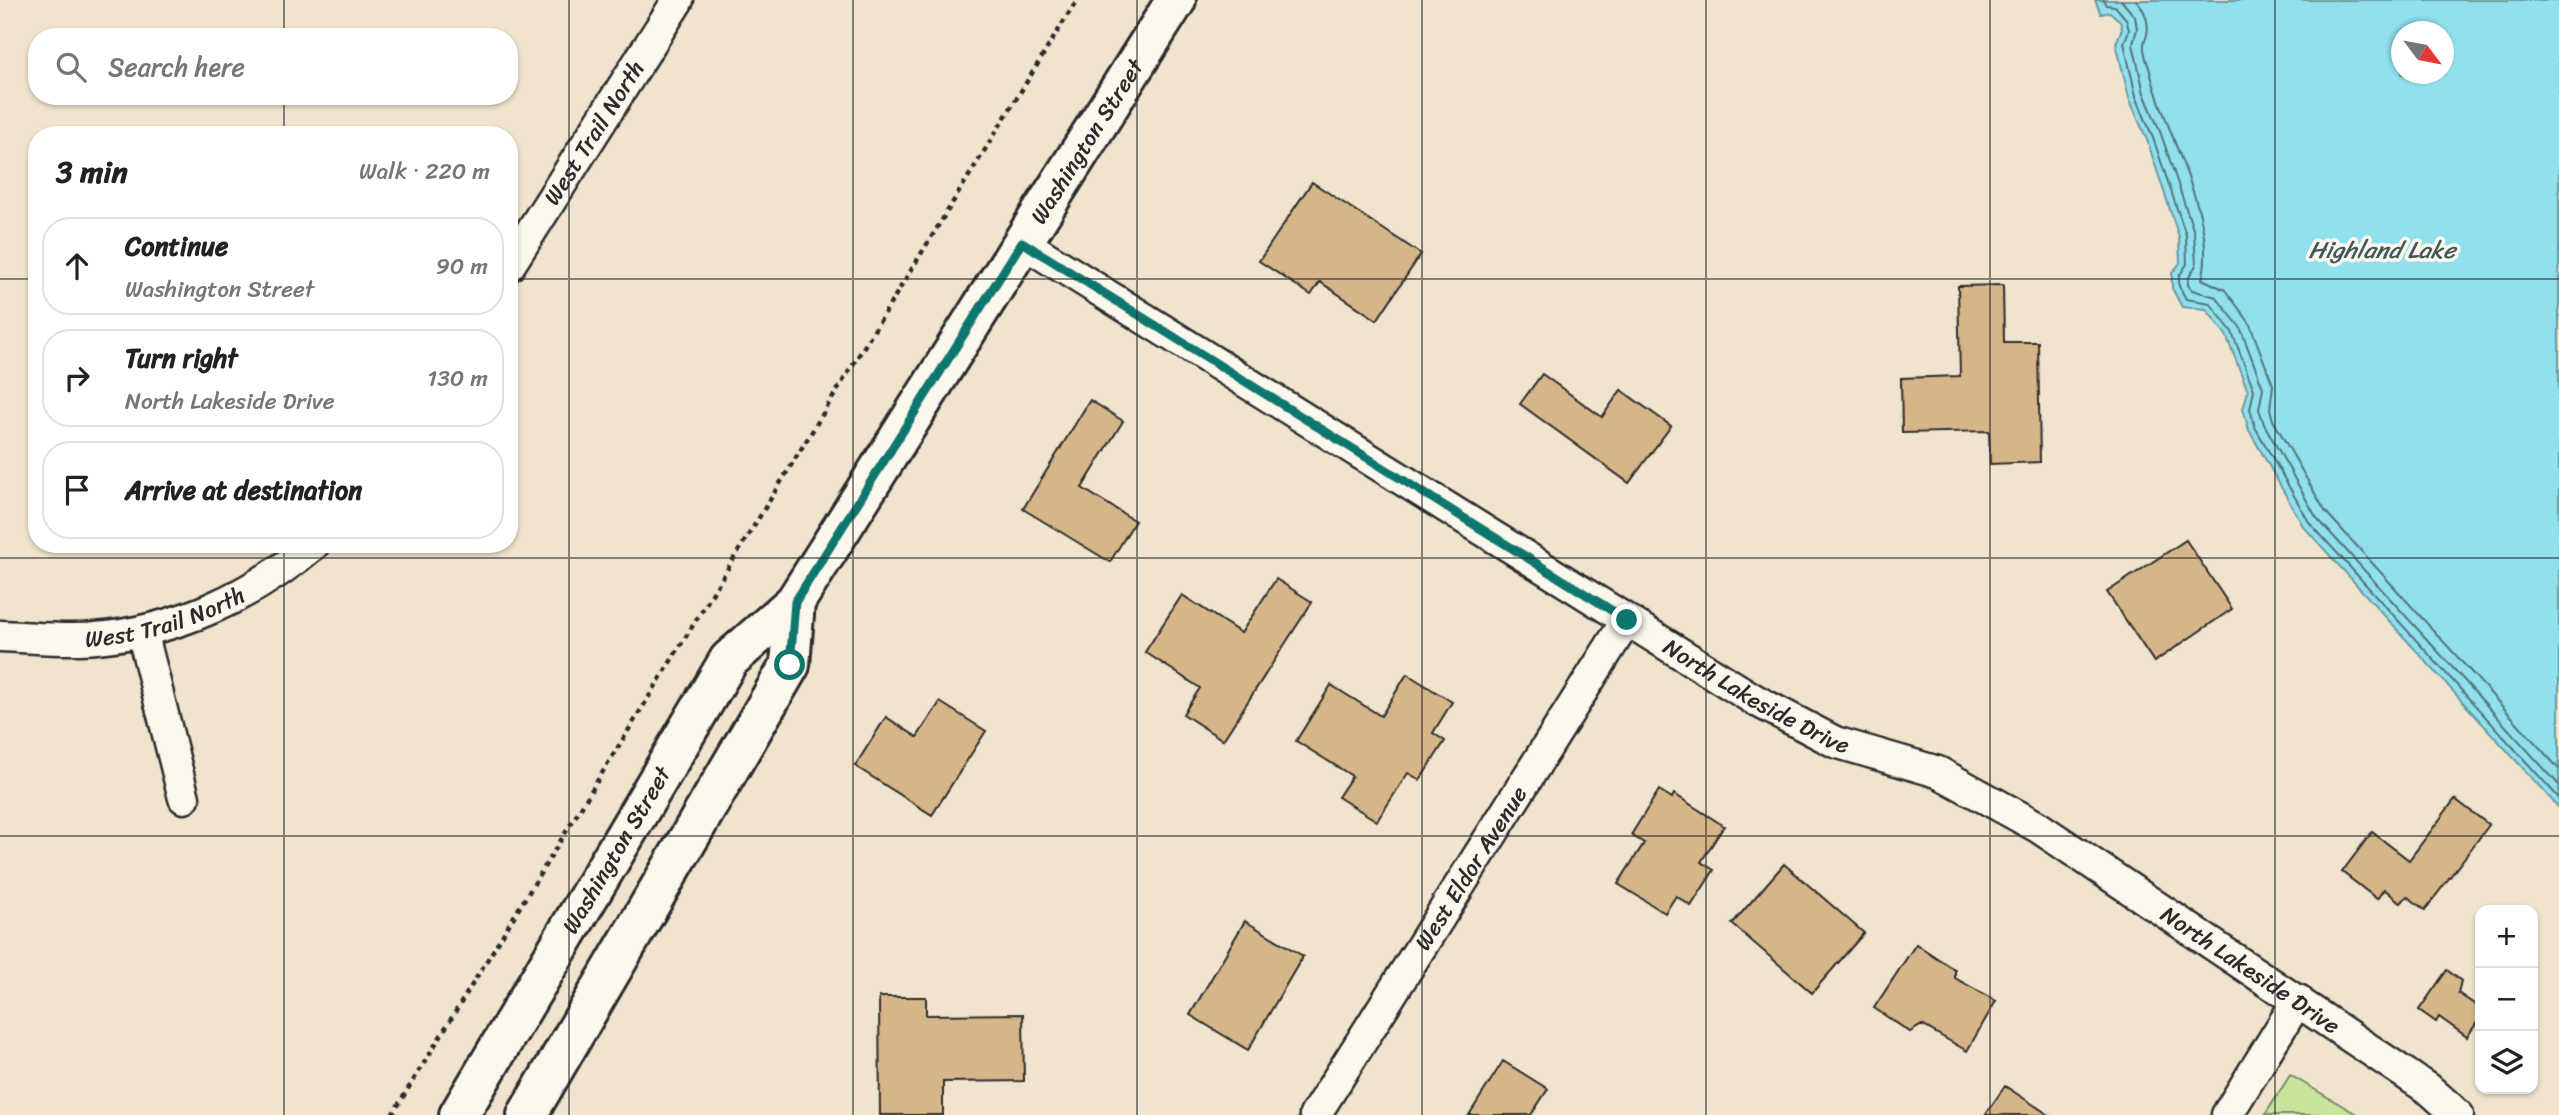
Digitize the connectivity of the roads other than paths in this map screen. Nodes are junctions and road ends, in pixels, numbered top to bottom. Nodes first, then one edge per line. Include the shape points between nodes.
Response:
1 (678, 0) edge
2 (1176, 0) edge
3 (1022, 242) junction
4 (518, 253) edge
5 (302, 553) edge
6 (795, 602) junction
7 (1627, 620) junction
8 (142, 631) junction
9 (0, 636) edge
10 (184, 798) dead end
11 (2298, 1000) junction
12 (459, 1115) edge
13 (527, 1115) edge
14 (1315, 1115) edge
15 (2227, 1115) edge
16 (2458, 1115) edge

1 - 4 street, West Trail North
2 - 3 main road, Washington Street
3 - 6 main road, Washington Street
3 - 7 street, North Lakeside Drive
5 - 8 street, West Trail North via 252,589 205,612
6 - 12 main road, Washington Street via 729,660
6 - 13 main road, Washington Street via 790,665
7 - 11 street, North Lakeside Drive via 1755,700 1835,742 1938,772 2038,827
7 - 14 street, West Eldor Avenue
8 - 9 street, West Trail North via 94,638
8 - 10 street
11 - 15 street
11 - 16 street, North Lakeside Drive via 2431,1091

